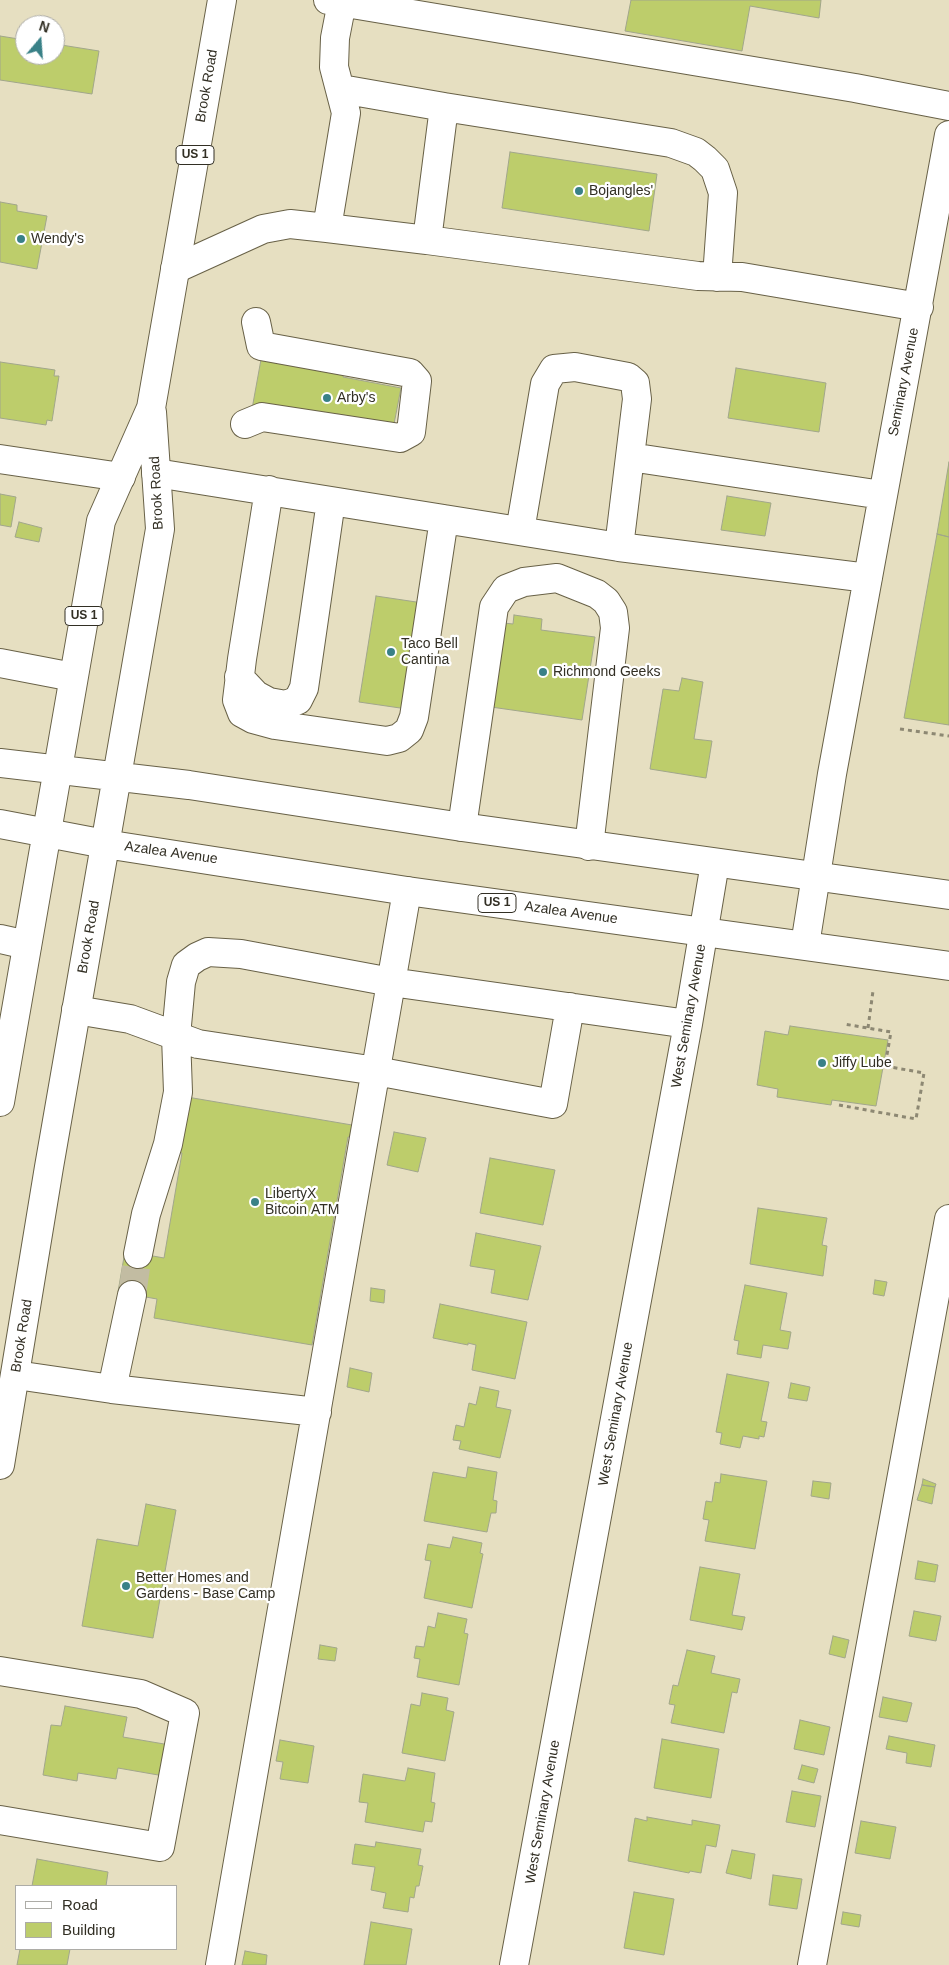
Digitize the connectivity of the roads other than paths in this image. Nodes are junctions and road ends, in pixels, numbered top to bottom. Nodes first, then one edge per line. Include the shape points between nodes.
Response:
1 (222, 0) edge
2 (335, 1) edge
3 (341, 89) junction
4 (949, 106) edge
5 (444, 107) junction
6 (949, 135) edge
7 (327, 228) junction
8 (427, 240) junction
9 (175, 269) junction
10 (717, 277) junction
11 (919, 307) junction
12 (256, 322) dead end
13 (151, 408) junction
14 (245, 424) dead end
15 (630, 457) junction
16 (0, 459) edge
17 (156, 473) junction
18 (120, 477) junction
19 (269, 490) junction
20 (882, 495) junction
21 (331, 501) junction
22 (444, 519) junction
23 (520, 531) junction
24 (560, 538) junction
25 (619, 547) junction
26 (557, 578) junction
27 (868, 578) junction
28 (0, 664) edge
29 (73, 677) junction
30 (239, 677) junction
31 (0, 763) edge
32 (57, 769) junction
33 (117, 777) junction
34 (0, 824) edge
35 (462, 827) junction
36 (46, 833) junction
37 (105, 844) junction
38 (589, 846) junction
39 (715, 863) junction
40 (815, 877) junction
41 (407, 891) junction
42 (949, 895) edge
43 (704, 931) junction
44 (0, 939) edge
45 (27, 945) junction
46 (805, 945) junction
47 (949, 966) edge
48 (391, 982) junction
49 (570, 1007) junction
50 (76, 1010) junction
51 (688, 1024) junction
52 (176, 1036) junction
53 (3, 1071) edge
54 (376, 1071) junction
55 (0, 1102) edge
56 (949, 1219) edge
57 (138, 1254) tunnel mouth
58 (132, 1295) tunnel mouth
59 (16, 1375) junction
60 (112, 1389) junction
61 (317, 1412) junction
62 (0, 1465) edge
63 (0, 1671) edge
64 (0, 1820) edge
65 (220, 1965) edge
66 (514, 1965) edge
67 (812, 1965) edge

1 - 9 main road, Brook Road / US 1
2 - 3 main road via 334,67
2 - 4 main road
3 - 5 main road
3 - 7 main road via 346,113
5 - 8 main road
5 - 10 main road via 671,143 696,152 715,169 724,193
6 - 11 main road, Seminary Avenue
7 - 8 main road
7 - 9 main road via 290,224 263,229
8 - 10 main road
9 - 13 main road, Brook Road / US 1
10 - 11 main road via 742,277
11 - 20 main road, Seminary Avenue
12 - 14 main road via 261,346 410,373 417,381 411,432 400,438 262,416
13 - 17 main road, Brook Road / US 1
13 - 18 main road, Brook Road / US 1
15 - 20 main road
15 - 23 main road via 637,399 635,383 628,377 575,367 554,369 544,384
15 - 25 main road
16 - 18 main road
17 - 19 main road
17 - 33 main road, Brook Road / US 1 via 160,528
18 - 29 main road, Brook Road / US 1 via 101,521
19 - 21 main road
19 - 30 main road
20 - 27 main road, Seminary Avenue
21 - 22 main road
21 - 30 main road via 304,688 298,700 286,704 269,702 256,695
22 - 23 main road
22 - 30 main road via 414,716 408,730 399,738 387,742 253,719 242,713 237,700
23 - 24 main road
24 - 25 main road
24 - 26 main road
25 - 27 main road
26 - 35 main road via 524,582 506,589 494,607
26 - 38 main road via 598,594 613,612 615,628
27 - 40 main road, Seminary Avenue
28 - 29 main road
29 - 32 main road, Brook Road / US 1
31 - 32 main road
32 - 33 main road
32 - 36 main road, Brook Road / US 1
33 - 35 main road
33 - 37 main road, Brook Road
34 - 36 main road, Azalea Avenue
35 - 38 main road
36 - 37 main road, Azalea Avenue / US 1
36 - 45 main road, Brook Road
37 - 41 main road, Azalea Avenue / US 1
37 - 50 main road, Brook Road
38 - 39 main road
39 - 40 main road
39 - 43 main road, West Seminary Avenue
40 - 42 main road
40 - 46 main road
41 - 43 main road, Azalea Avenue / US 1
41 - 48 main road
43 - 46 main road, Azalea Avenue / US 1
43 - 51 main road, West Seminary Avenue
44 - 45 main road
45 - 53 main road, Brook Road
46 - 47 main road, Azalea Avenue / US 1
48 - 49 main road
48 - 52 main road via 241,954 208,952 186,965 181,982
48 - 54 main road
49 - 51 main road
49 - 54 main road via 553,1104
50 - 52 main road via 130,1019
50 - 59 main road, Brook Road
51 - 66 main road, West Seminary Avenue
52 - 54 main road via 198,1044
52 - 57 main road via 178,1092 168,1144 146,1214
53 - 55 main road, Brook Road
54 - 61 main road
56 - 67 main road
58 - 60 main road
59 - 60 main road
59 - 62 main road, Brook Road
60 - 61 main road
61 - 65 main road
63 - 64 main road via 140,1694 185,1713 160,1847

